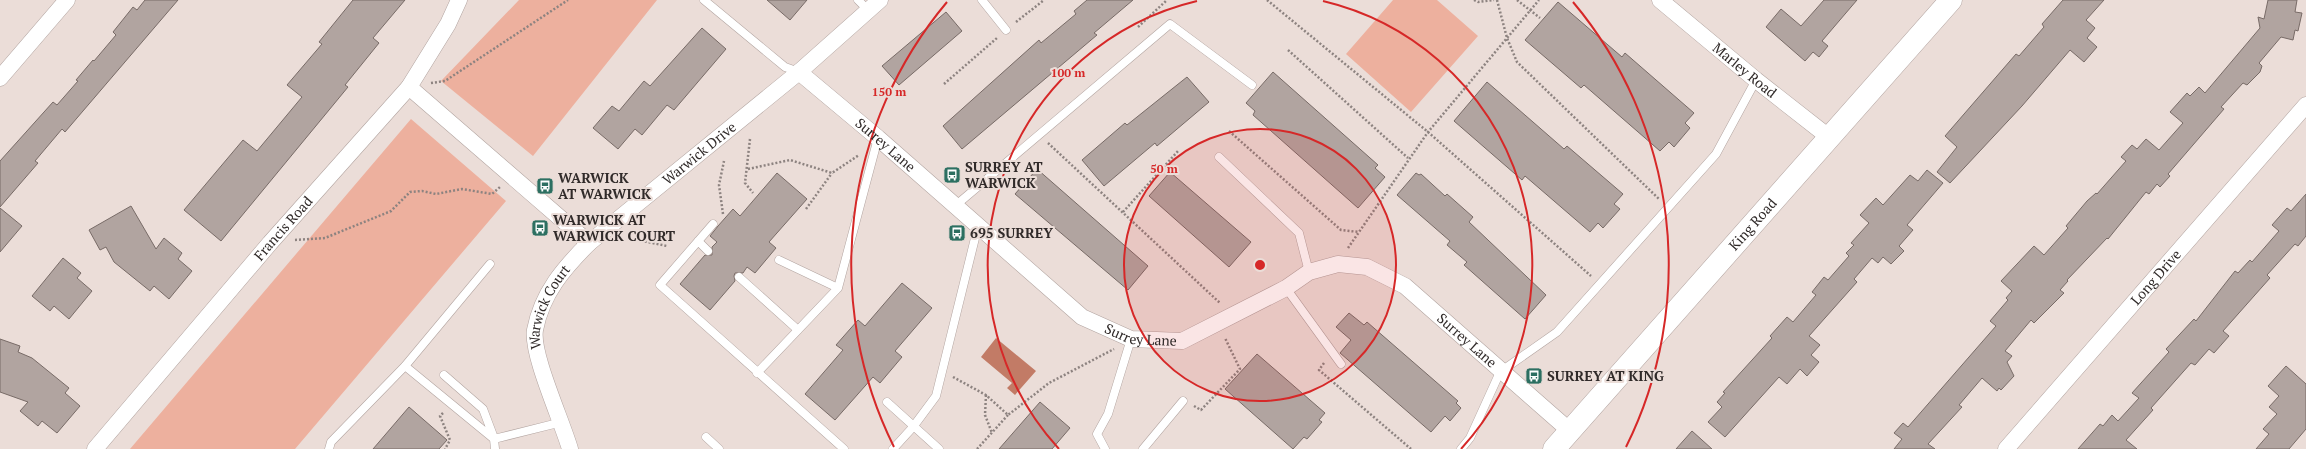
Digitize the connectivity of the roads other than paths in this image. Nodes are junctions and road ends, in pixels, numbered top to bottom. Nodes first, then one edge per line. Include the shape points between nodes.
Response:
1 (67, 0) edge
2 (459, 0) edge
3 (704, 0) edge
4 (982, 0) edge
5 (1660, 0) edge
6 (1951, 0) edge
7 (869, 4) edge
8 (1006, 30) road end
9 (799, 72) junction
10 (0, 78) edge
11 (1756, 80) junction
12 (1252, 85) dead end
13 (409, 86) junction
14 (2306, 106) edge
15 (878, 138) junction
16 (1830, 138) junction
17 (1219, 157) dead end
18 (955, 206) junction
19 (713, 224) dead end
20 (978, 226) junction
21 (698, 241) junction
22 (589, 243) junction
23 (708, 251) dead end
24 (778, 260) dead end
25 (490, 264) dead end
26 (1309, 272) junction
27 (739, 277) dead end
28 (838, 288) junction
29 (1286, 288) junction
30 (798, 330) junction
31 (1131, 339) junction
32 (1341, 364) dead end
33 (404, 366) junction
34 (1500, 372) junction
35 (757, 373) junction
36 (444, 375) dead end
37 (1183, 401) road end
38 (887, 402) dead end
39 (562, 422) junction
40 (913, 427) junction
41 (1570, 431) junction
42 (706, 437) dead end
43 (494, 439) junction
44 (96, 449) edge
45 (329, 449) edge
46 (495, 449) edge
47 (570, 449) edge
48 (719, 449) edge
49 (844, 449) edge
50 (893, 449) edge
51 (939, 449) edge
52 (1105, 449) edge
53 (1143, 449) edge
54 (1460, 449) edge
55 (1554, 449) edge
56 (2006, 449) edge

1 - 10 street
2 - 13 street, Francis Road via 448,24
3 - 9 lane via 785,67
4 - 8 lane
5 - 11 street, Marley Road
6 - 16 main road, King Road
7 - 9 street, Warwick Drive
9 - 15 street, Surrey Lane
9 - 22 street, Warwick Drive
11 - 16 street, Marley Road
11 - 34 lane via 1716,154 1557,332
12 - 18 lane via 1170,24
13 - 22 street
13 - 44 street, Francis Road via 270,243
14 - 56 street, Long Drive
15 - 18 street, Surrey Lane
15 - 28 lane
16 - 41 main road, King Road
17 - 26 lane via 1299,233
18 - 20 street, Surrey Lane
19 - 21 lane
20 - 31 street, Surrey Lane via 1082,317
20 - 40 lane via 936,396
21 - 23 lane
21 - 35 lane via 660,285
22 - 39 street, Warwick Court via 562,270 547,296 535,330 539,362
24 - 28 lane
25 - 33 lane
26 - 29 street, Surrey Lane
26 - 34 street, Surrey Lane via 1338,264 1367,267 1405,286
27 - 30 lane
28 - 30 lane
29 - 31 street, Surrey Lane via 1182,341
29 - 32 lane
30 - 35 lane
31 - 52 lane via 1108,414 1097,434
33 - 43 lane
33 - 45 lane via 331,442
34 - 41 street, Surrey Lane
34 - 54 lane via 1470,438
35 - 49 lane
36 - 43 lane via 483,409
37 - 53 lane
38 - 40 lane
39 - 43 lane
39 - 47 street, Warwick Court
40 - 50 lane
40 - 51 lane
41 - 55 main road, King Road
42 - 48 lane
43 - 46 lane

